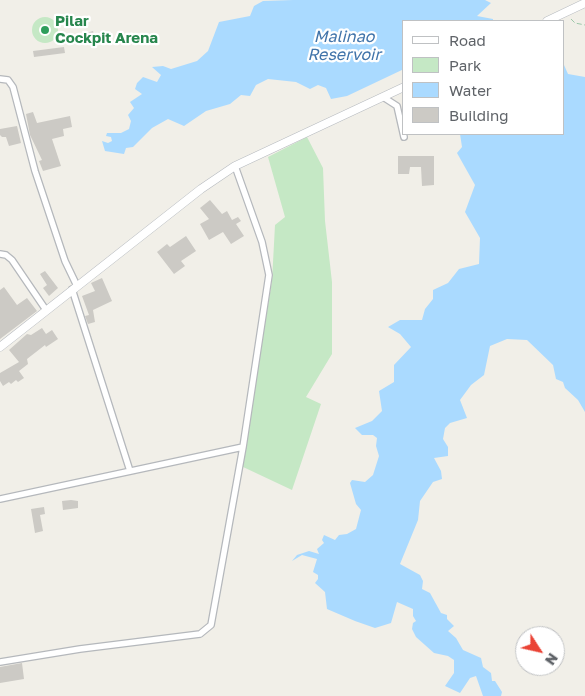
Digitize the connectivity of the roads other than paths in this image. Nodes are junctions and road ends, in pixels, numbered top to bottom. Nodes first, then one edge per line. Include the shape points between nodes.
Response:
1 (585, 3) edge
2 (550, 20) edge
3 (0, 79) edge
4 (402, 88) edge
5 (383, 97) junction
6 (402, 128) edge
7 (235, 166) junction
8 (0, 254) edge
9 (75, 287) junction
10 (46, 310) junction
11 (0, 347) edge
12 (243, 447) junction
13 (130, 471) junction
14 (0, 499) edge
15 (0, 662) edge

1 - 2 main road
3 - 9 street via 8,80 13,87 35,171
4 - 5 main road
5 - 6 street via 397,106
5 - 7 main road
7 - 9 main road
7 - 12 street via 262,242 269,275
8 - 10 street via 12,260
9 - 10 main road
9 - 13 street
10 - 11 main road
12 - 13 street
12 - 15 street via 212,625 207,630 200,634
13 - 14 street

